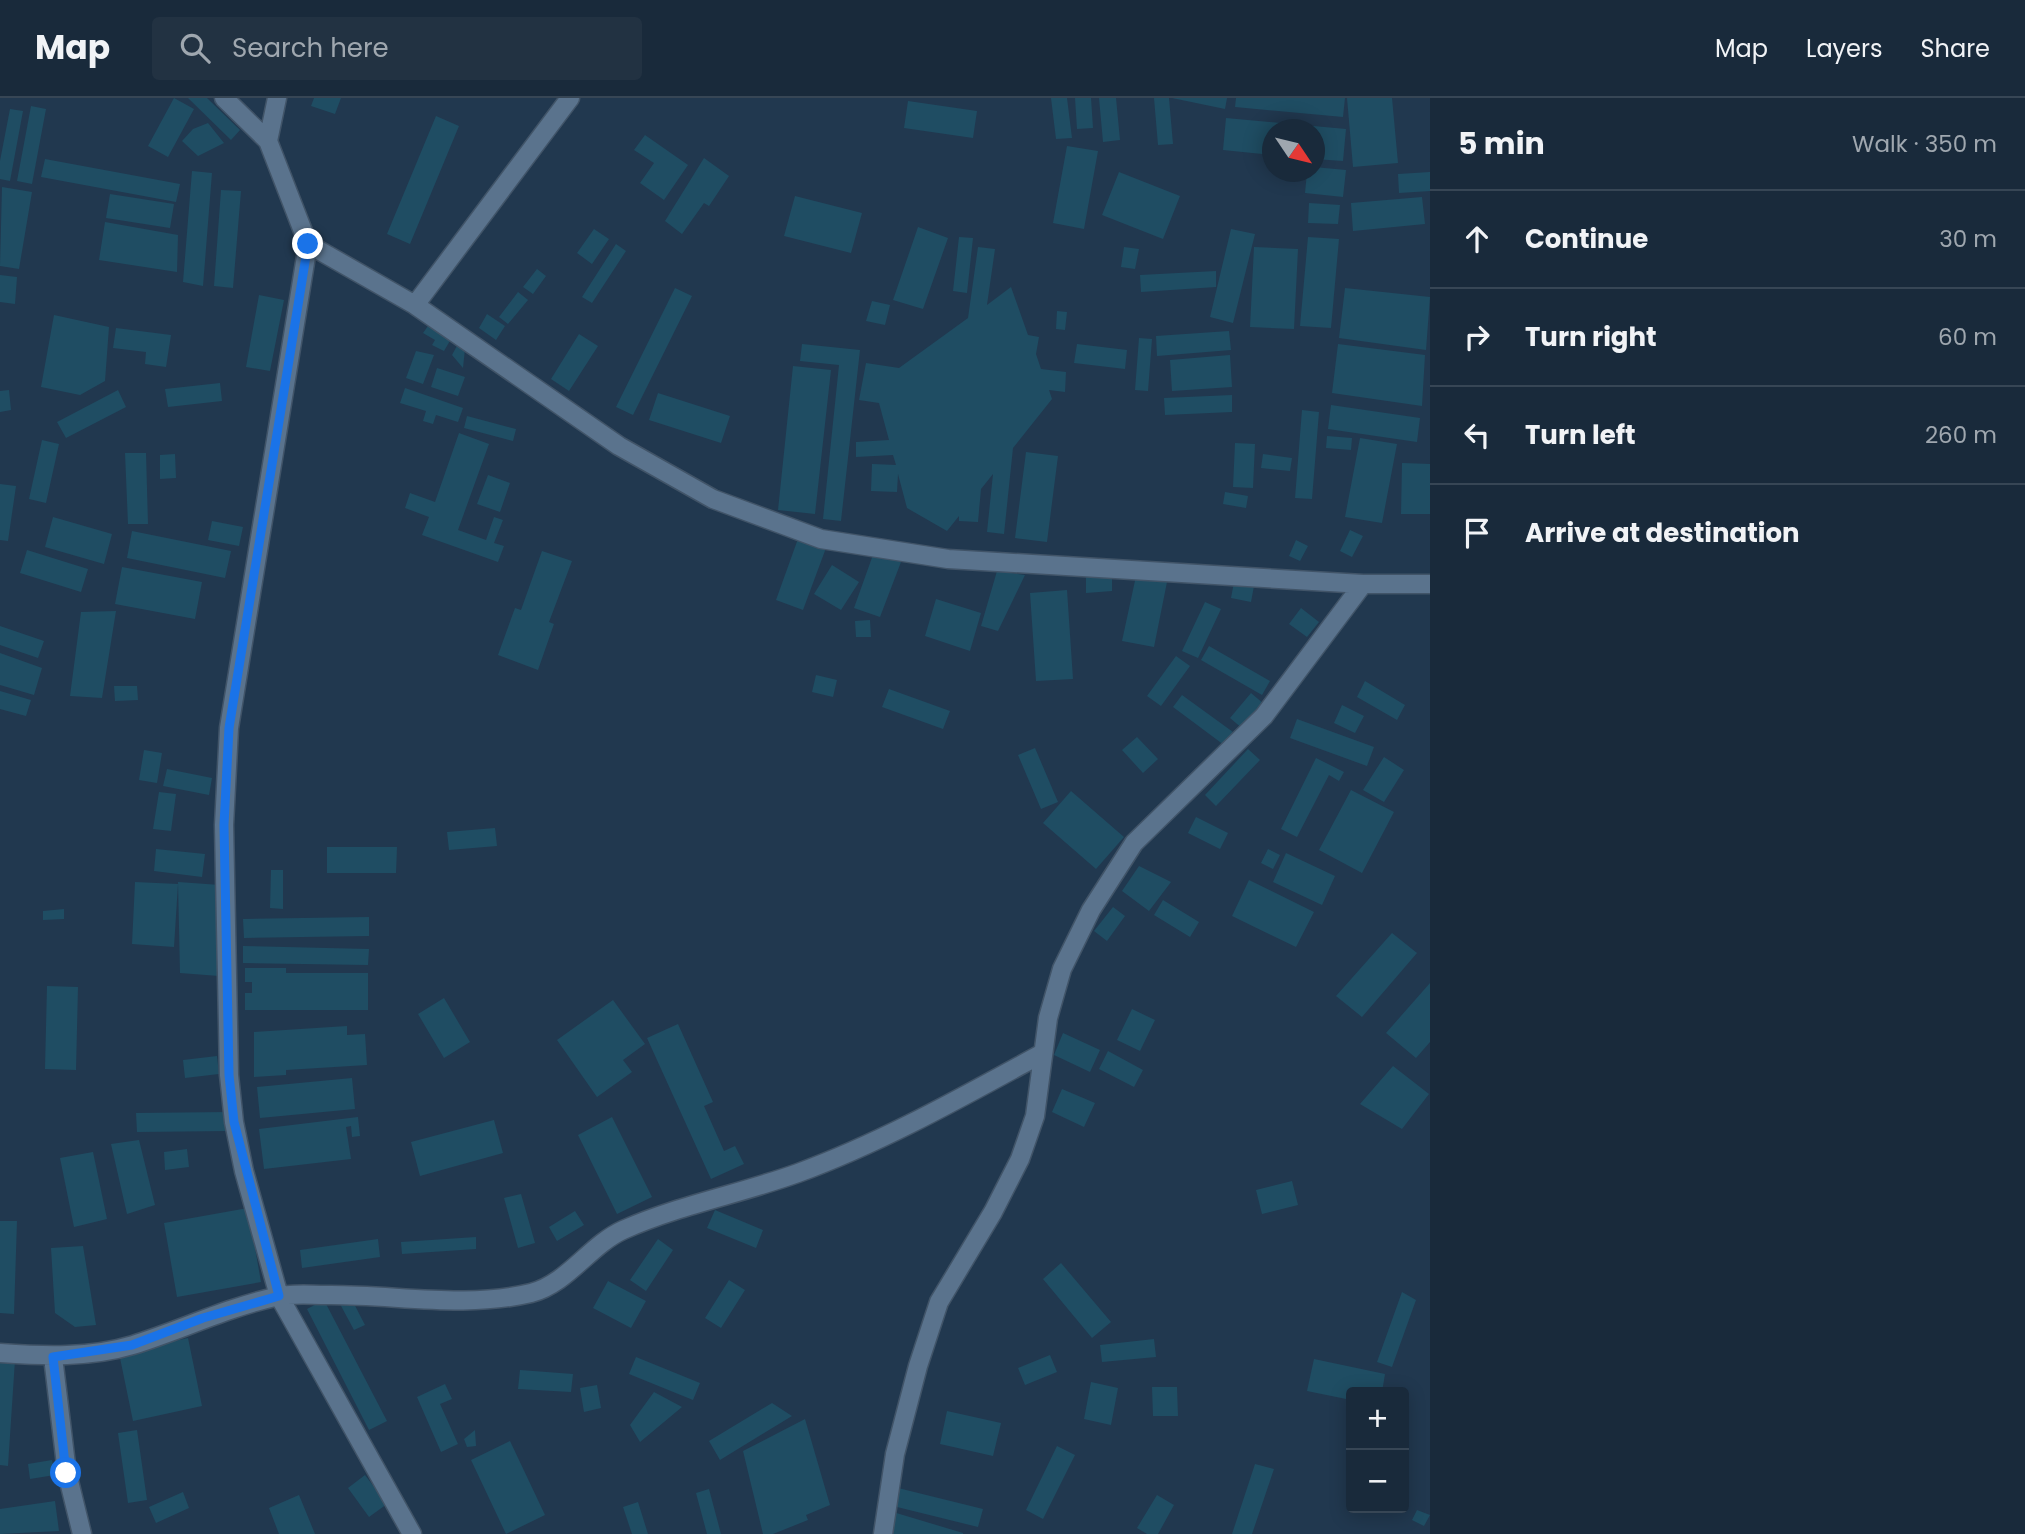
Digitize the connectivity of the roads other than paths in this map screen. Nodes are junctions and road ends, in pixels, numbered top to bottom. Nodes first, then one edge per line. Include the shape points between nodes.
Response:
1 (224, 98) edge
2 (277, 98) edge
3 (569, 98) edge
4 (268, 141) junction
5 (308, 244) junction
6 (415, 305) junction
7 (1363, 584) junction
8 (1430, 584) edge
9 (1043, 1053) junction
10 (279, 1296) junction
11 (0, 1353) edge
12 (53, 1357) junction
13 (82, 1534) edge
14 (412, 1534) edge
15 (883, 1534) edge

1 - 4 street
2 - 4 street
3 - 6 street
4 - 5 street
5 - 6 street
5 - 10 street via 229,728 224,825 234,1122
6 - 7 street via 619,446 713,499 821,539 948,559
7 - 8 street
7 - 9 street via 1264,716 1133,844 1091,910 1062,969
9 - 10 street via 950,1104 799,1172 619,1232 536,1292 462,1300 377,1294
9 - 15 street via 1035,1116 1020,1159 939,1302 895,1454
10 - 12 street via 132,1345
10 - 14 street
11 - 12 street
12 - 13 street via 66,1473

